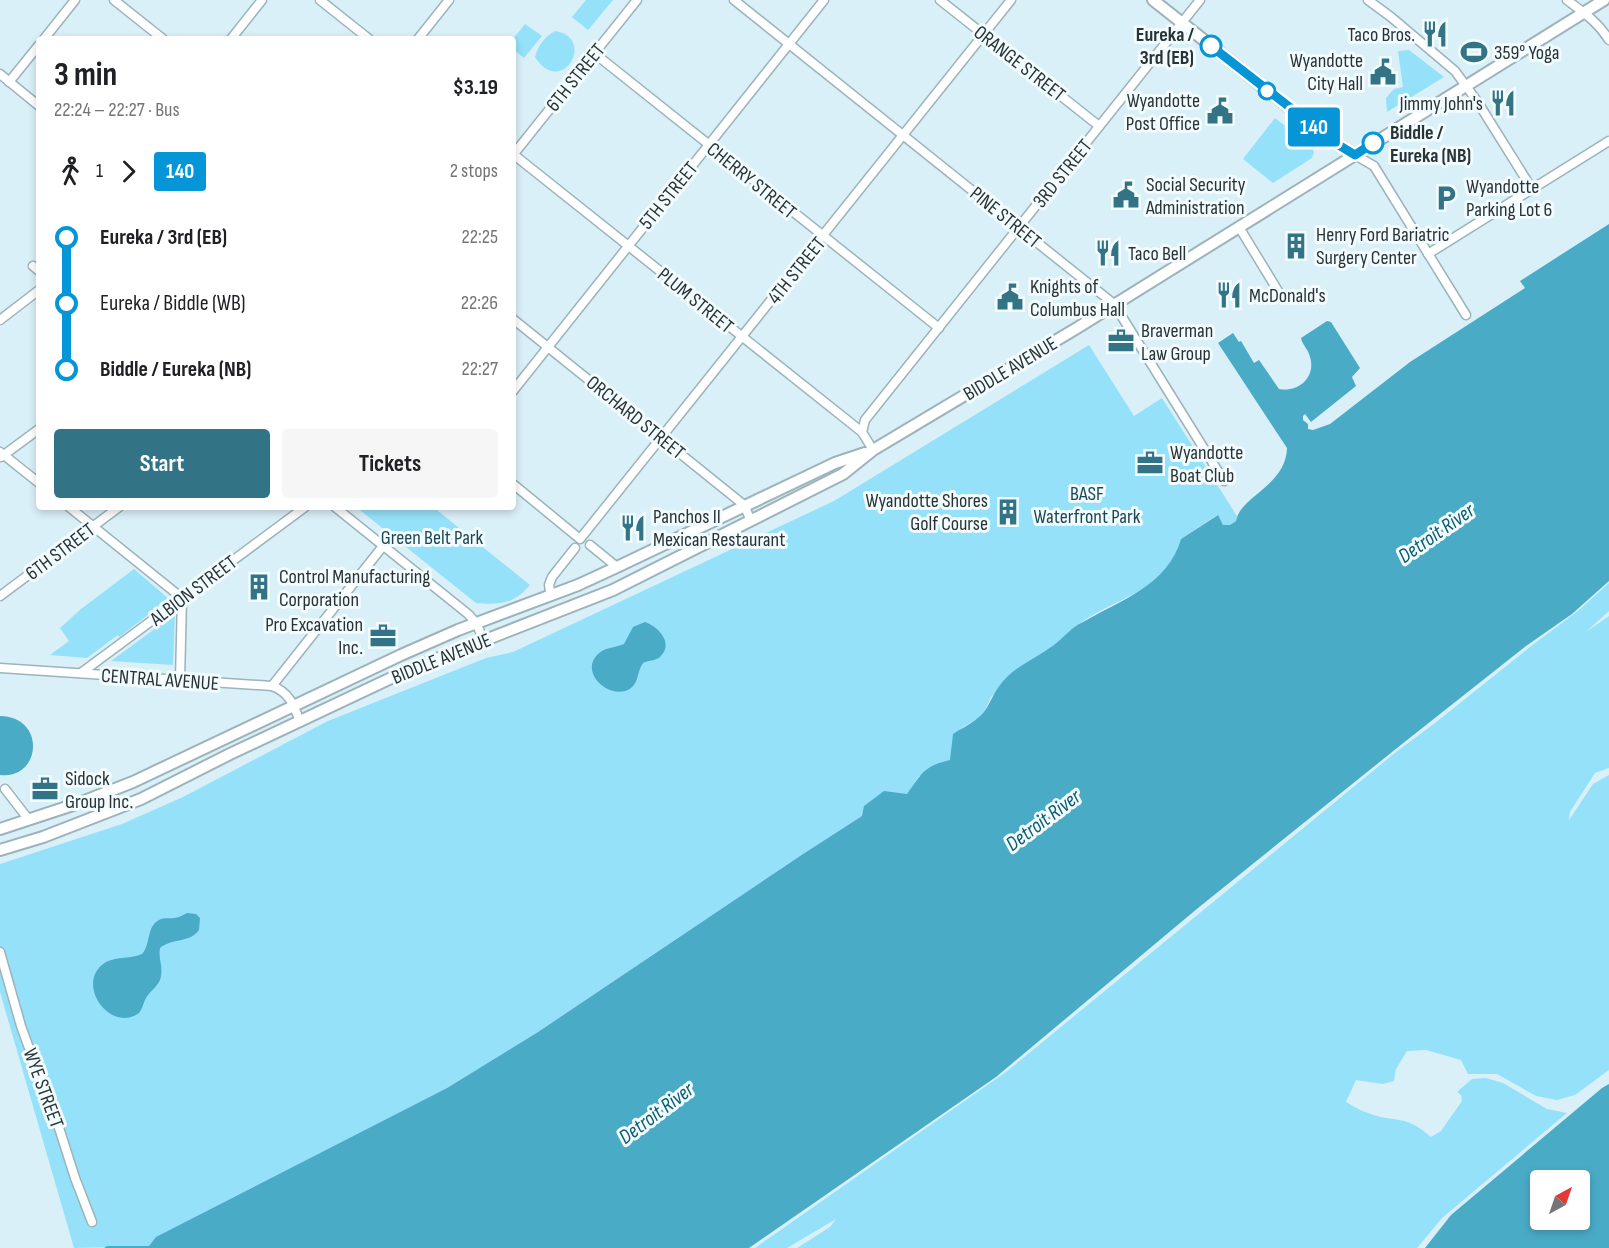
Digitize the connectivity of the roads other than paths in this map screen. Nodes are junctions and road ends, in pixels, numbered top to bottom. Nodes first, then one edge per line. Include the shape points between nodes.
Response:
1 (75, 0) edge
2 (114, 0) edge
3 (262, 0) edge
4 (320, 0) edge
5 (449, 0) edge
6 (637, 0) edge
7 (734, 0) edge
8 (824, 0) edge
9 (940, 0) edge
10 (1011, 0) edge
11 (1153, 0) edge
12 (1200, 0) edge
13 (1368, 0) edge
14 (1568, 0) edge
15 (1604, 0) edge
16 (1586, 12) junction
17 (1182, 23) junction
18 (983, 34) junction
19 (46, 36) edge
20 (159, 36) edge
21 (233, 36) edge
22 (365, 36) edge
23 (420, 36) edge
24 (1609, 40) edge
25 (789, 44) junction
26 (36, 49) edge
27 (594, 53) junction
28 (0, 74) edge
29 (9, 82) junction
30 (1466, 86) junction
31 (36, 104) edge
32 (1099, 126) junction
33 (903, 135) junction
34 (1609, 141) edge
35 (708, 145) junction
36 (516, 150) edge
37 (1355, 155) junction
38 (516, 156) edge
39 (1532, 189) junction
40 (1019, 227) junction
41 (1239, 227) junction
42 (822, 236) junction
43 (628, 246) junction
44 (1428, 254) junction
45 (1278, 291) dead end
46 (36, 292) edge
47 (1114, 304) junction
48 (1466, 315) dead end
49 (0, 320) edge
50 (516, 321) edge
51 (939, 328) junction
52 (742, 337) junction
53 (547, 347) junction
54 (516, 387) edge
55 (36, 431) edge
56 (862, 432) junction
57 (662, 438) junction
58 (873, 450) junction
59 (1, 455) edge
60 (36, 481) edge
61 (1224, 481) dead end
62 (516, 486) edge
63 (744, 505) junction
64 (73, 510) edge
65 (115, 510) edge
66 (301, 510) edge
67 (339, 510) edge
68 (751, 521) junction
69 (93, 526) junction
70 (590, 545) dead end
71 (383, 546) junction
72 (575, 548) dead end
73 (617, 567) junction
74 (0, 596) edge
75 (551, 596) junction
76 (182, 598) junction
77 (477, 624) junction
78 (483, 640) junction
79 (0, 668) edge
80 (81, 673) junction
81 (180, 680) junction
82 (272, 686) junction
83 (294, 706) junction
84 (300, 722) junction
85 (133, 782) junction
86 (5, 789) dead end
87 (141, 799) junction
88 (29, 820) junction
89 (0, 829) edge
90 (0, 850) edge
91 (0, 952) edge
92 (92, 1222) dead end

1 - 19 street
2 - 20 street
3 - 21 street
4 - 22 street
5 - 23 street
6 - 27 street, 6TH STREET
7 - 25 street, PINE STREET
8 - 25 street, 5TH STREET
9 - 18 street, ORANGE STREET
10 - 18 street, 4TH STREET
11 - 17 main road
12 - 17 street, 3RD STREET
13 - 30 street via 1455,71
14 - 16 street
15 - 16 main road, BIDDLE AVENUE
16 - 24 street
16 - 30 main road, BIDDLE AVENUE
17 - 32 street, 3RD STREET
17 - 37 main road
18 - 32 street, ORANGE STREET
18 - 33 street, 4TH STREET
25 - 33 street, PINE STREET
25 - 35 street, 5TH STREET
26 - 29 street
27 - 35 street, CHERRY STREET
27 - 36 street, 6TH STREET
28 - 29 street
29 - 31 street
30 - 37 main road, BIDDLE AVENUE
30 - 39 street
32 - 40 street, 3RD STREET
33 - 40 street, PINE STREET
33 - 42 street, 4TH STREET
34 - 39 street
35 - 42 street, CHERRY STREET
35 - 43 street, 5TH STREET
37 - 41 main road, BIDDLE AVENUE
37 - 44 street via 1374,166
38 - 43 street, PLUM STREET
39 - 44 street
40 - 47 street, PINE STREET
40 - 51 street, 3RD STREET
41 - 45 street
41 - 47 main road, BIDDLE AVENUE
42 - 51 street, CHERRY STREET
42 - 52 street, 4TH STREET
43 - 52 street, PLUM STREET
43 - 53 street, 5TH STREET
44 - 48 street
46 - 49 street
47 - 58 main road, BIDDLE AVENUE
47 - 61 street, PINE STREET
50 - 53 street, ORCHARD STREET
51 - 56 street, 3RD STREET via 865,420
52 - 56 street, PLUM STREET
52 - 57 street, 4TH STREET
53 - 54 street, 5TH STREET
53 - 57 street, ORCHARD STREET
55 - 59 street
56 - 58 street, PLUM STREET
57 - 62 street, 4TH STREET via 580,539
57 - 63 street, ORCHARD STREET
58 - 63 main road, BIDDLE AVENUE
58 - 68 main road, BIDDLE AVENUE via 843,474
59 - 60 street
63 - 68 street, ORCHARD STREET
63 - 73 main road, BIDDLE AVENUE
64 - 69 street
65 - 69 street, 6TH STREET
66 - 76 street, ALBION STREET
67 - 71 street
68 - 78 main road, BIDDLE AVENUE via 613,590
69 - 74 street, 6TH STREET
69 - 76 street
70 - 73 street
71 - 77 street
71 - 82 street
72 - 75 street via 552,577
73 - 75 main road, BIDDLE AVENUE
75 - 77 main road, BIDDLE AVENUE
76 - 80 street, ALBION STREET
76 - 81 street
77 - 78 street
77 - 83 main road, BIDDLE AVENUE
78 - 84 main road, BIDDLE AVENUE via 406,671
79 - 80 street, CENTRAL AVENUE
80 - 81 street, CENTRAL AVENUE
81 - 82 street, CENTRAL AVENUE
82 - 83 street via 281,689
83 - 84 street
83 - 85 main road, BIDDLE AVENUE
84 - 87 main road, BIDDLE AVENUE
85 - 87 main road
85 - 88 main road, BIDDLE AVENUE
86 - 88 street
87 - 90 main road, BIDDLE AVENUE
88 - 89 main road, BIDDLE AVENUE
91 - 92 street, WYE STREET via 21,1026

